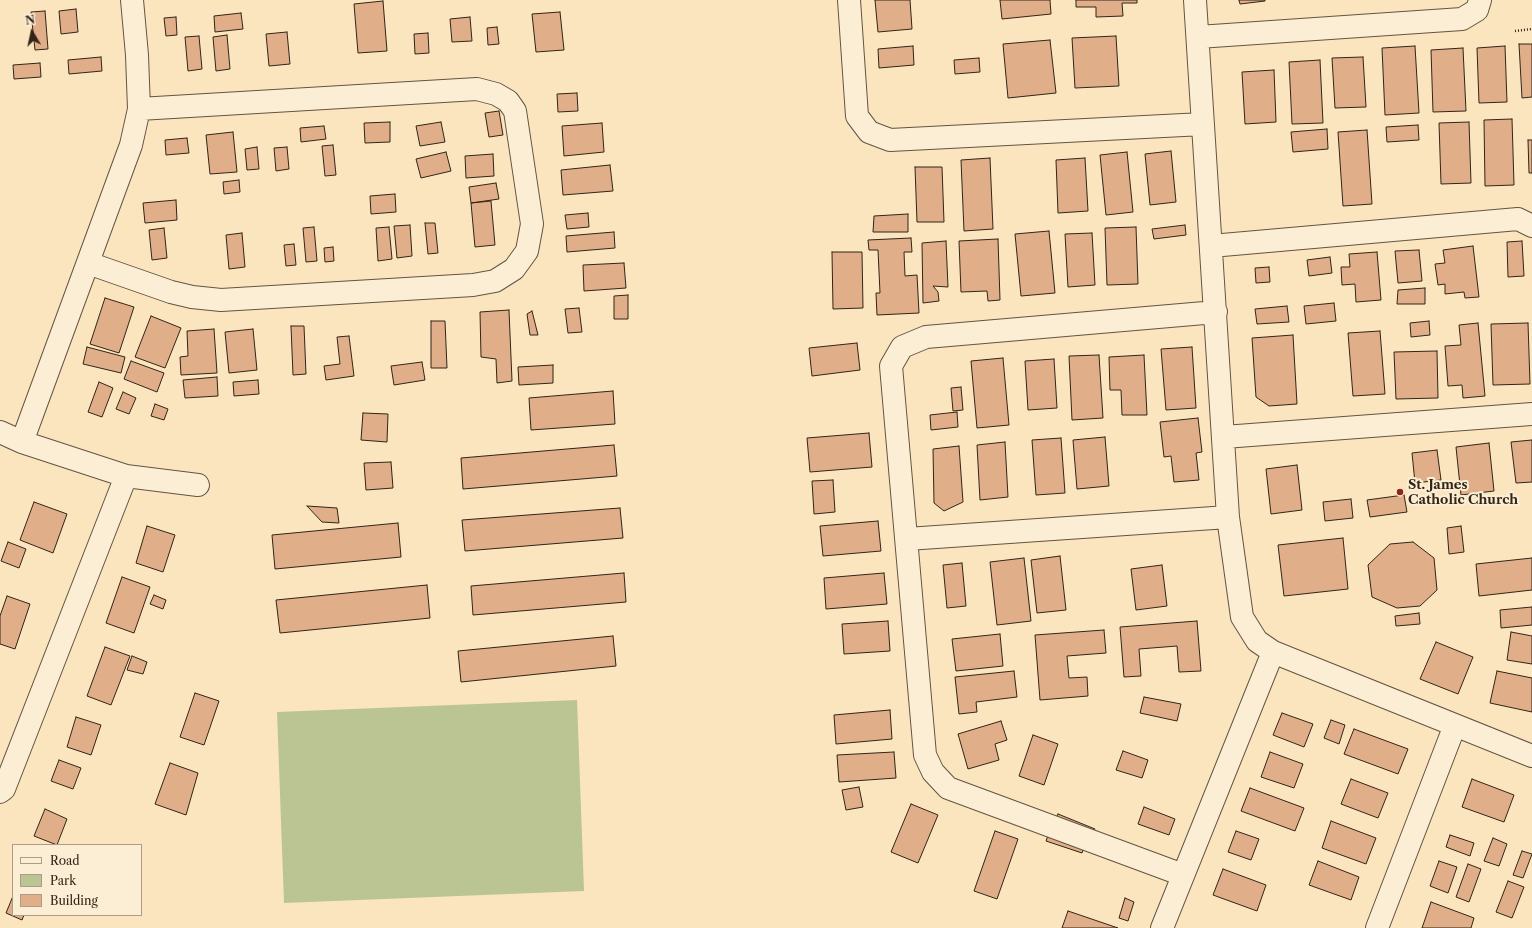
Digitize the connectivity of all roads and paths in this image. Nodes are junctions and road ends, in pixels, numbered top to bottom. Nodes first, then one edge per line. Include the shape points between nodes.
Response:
1 (132, 0) edge
2 (849, 0) edge
3 (1195, 0) edge
4 (1480, 0) edge
5 (1532, 29) edge
6 (1515, 30) dead end
7 (1198, 37) junction
8 (139, 109) junction
9 (1203, 124) junction
10 (1532, 226) edge
11 (1211, 246) junction
12 (88, 263) junction
13 (1216, 312) junction
14 (1532, 414) edge
15 (0, 432) edge
16 (1224, 437) junction
17 (22, 442) junction
18 (126, 476) junction
19 (198, 485) dead end
20 (1228, 517) junction
21 (907, 539) junction
22 (1273, 652) junction
23 (1455, 725) junction
24 (1532, 756) edge
25 (0, 792) edge
26 (1183, 874) junction
27 (1162, 928) edge
28 (1377, 928) edge

1 - 8 street via 138,54
2 - 9 street via 857,116 870,132 890,140
3 - 7 street
4 - 7 street via 1477,10 1462,18
5 - 6 path
7 - 9 street
8 - 12 street via 131,145
8 - 12 street via 477,89 496,94 508,101 515,111 532,224 528,251 514,269 496,281 473,285 221,300 171,292
9 - 11 street
10 - 11 street via 1518,219
11 - 13 street
12 - 17 street
13 - 16 street
13 - 21 street via 926,337 902,347 891,366
14 - 16 street
15 - 17 street
16 - 20 street
17 - 18 street
18 - 19 street
18 - 25 street via 4,789
20 - 21 street
20 - 22 street via 1242,617 1257,641
21 - 26 street via 925,755 933,772 948,788
22 - 23 street
22 - 26 street
23 - 24 street
23 - 28 street
26 - 27 street

